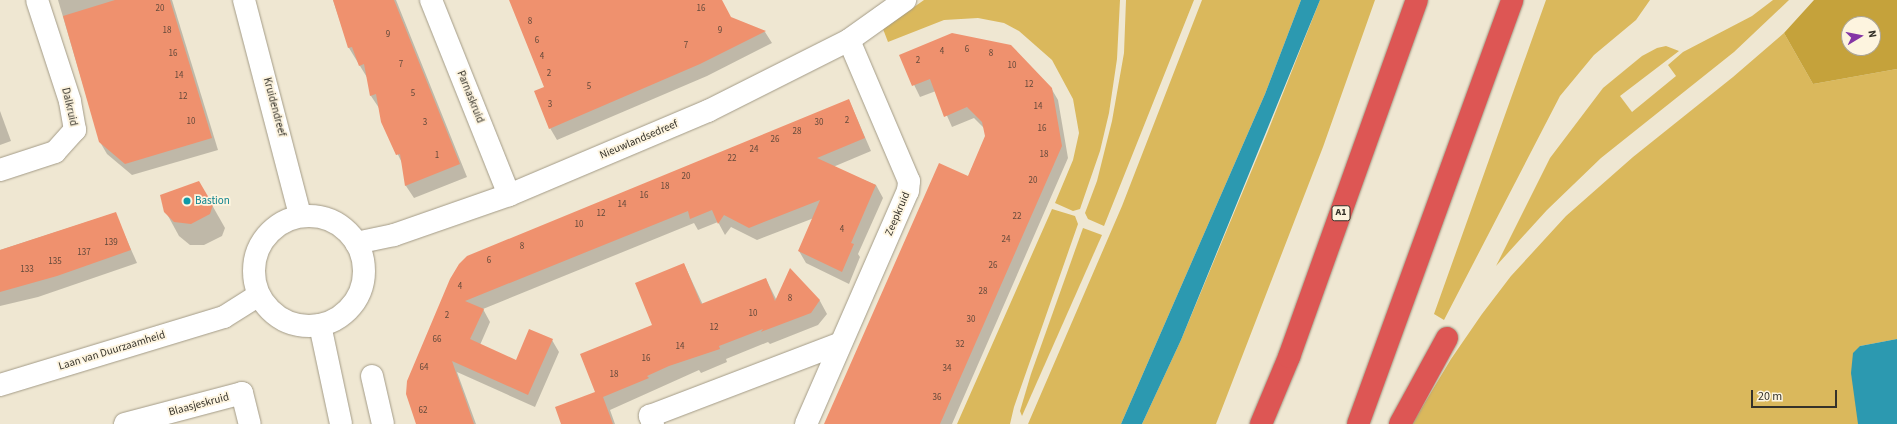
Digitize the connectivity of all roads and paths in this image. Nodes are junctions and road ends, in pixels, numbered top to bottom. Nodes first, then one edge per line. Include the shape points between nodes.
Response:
1 (37, 0) edge
2 (244, 0) edge
3 (431, 0) edge
4 (905, 0) edge
5 (1417, 0) edge
6 (1512, 0) edge
7 (849, 40) junction
8 (0, 170) edge
9 (508, 195) junction
10 (300, 215) junction
11 (356, 243) junction
12 (259, 295) junction
13 (320, 325) junction
14 (1447, 338) dead end
15 (841, 343) junction
16 (372, 376) dead end
17 (0, 385) edge
18 (125, 424) edge
19 (250, 424) edge
20 (341, 424) edge
21 (383, 424) edge
22 (653, 424) edge
23 (806, 424) edge
24 (1261, 424) edge
25 (1358, 424) edge
26 (1400, 424) edge

1 - 8 street, Dalkruid via 70,101 75,130 55,152
2 - 10 street, Kruidendreef via 274,104
3 - 9 street, Parnaskruid
4 - 7 street, Nieuwlandsedreef
5 - 24 highway, A1 via 1289,357
6 - 25 highway
7 - 9 street, Nieuwlandsedreef via 708,111
7 - 15 street, Zeepkruid via 909,181 908,191
9 - 11 street, Nieuwlandsedreef via 394,235
10 - 11 street via 320,217 341,226
10 - 12 street via 282,222 268,233 259,246 254,262 254,279
11 - 13 street via 363,259 364,276 359,293 350,308 337,319
12 - 13 street via 270,310 284,321 302,326
12 - 17 street, Laan van Duurzaamheid via 224,317
13 - 20 street
14 - 26 highway
15 - 22 street via 650,416
15 - 23 street, Zeepkruid
16 - 21 street
18 - 19 street, Blaasjeskruid via 242,393

